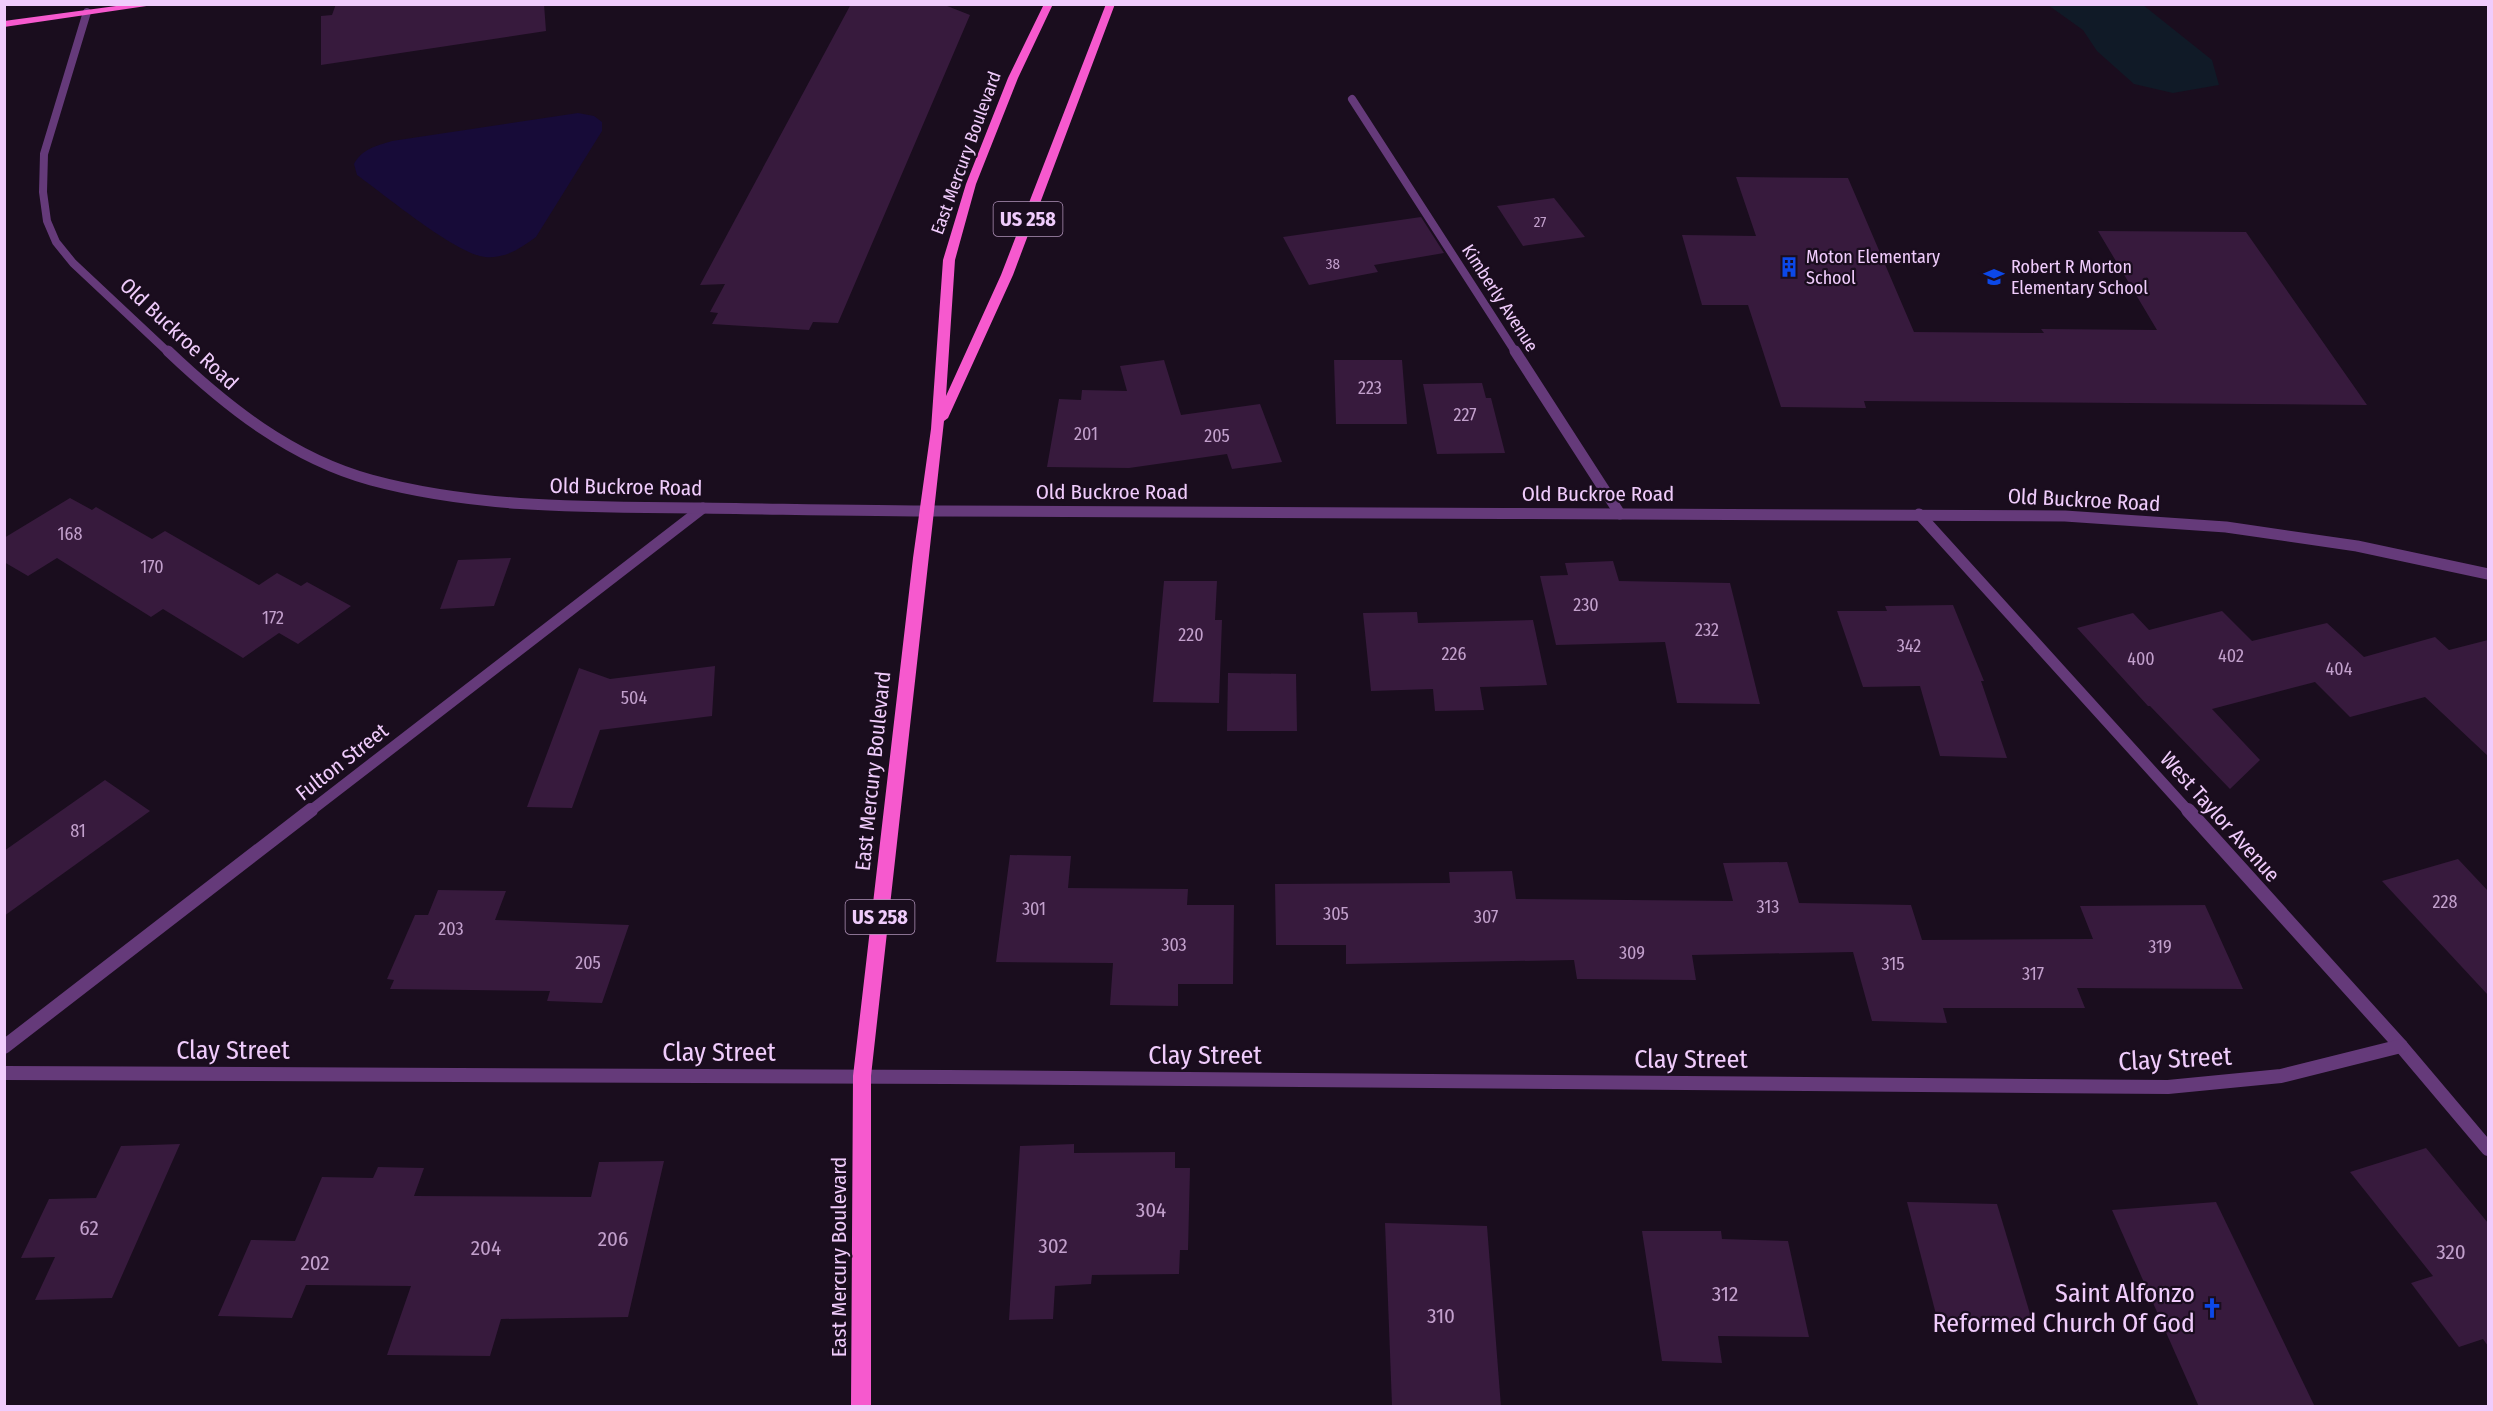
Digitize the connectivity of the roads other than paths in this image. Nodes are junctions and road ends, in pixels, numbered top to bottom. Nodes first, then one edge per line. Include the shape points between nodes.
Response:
1 (126, 4) edge
2 (156, 4) edge
3 (1049, 4) edge
4 (1111, 4) edge
5 (87, 12) junction
6 (4, 24) edge
7 (1352, 99) dead end
8 (937, 429) junction
9 (703, 508) junction
10 (925, 511) junction
11 (1620, 514) junction
12 (1919, 514) junction
13 (2488, 574) edge
14 (2401, 1046) junction
15 (4, 1047) edge
16 (4, 1073) edge
17 (862, 1076) junction
18 (2488, 1149) edge
19 (861, 1407) edge

1 - 5 main road
2 - 5 main road
3 - 8 main road, East Mercury Boulevard / US 258 via 1012,78 971,184 949,260
4 - 8 main road, East Mercury Boulevard / US 258 via 1007,275
5 - 6 main road
5 - 9 street, Old Buckroe Road via 44,154 44,200 50,231 75,264 246,420 300,454 364,478 418,490 576,507
7 - 11 street, Kimberly Avenue
8 - 10 main road, East Mercury Boulevard / US 258
9 - 10 street, Old Buckroe Road
9 - 15 street, Fulton Street
10 - 11 street, Old Buckroe Road
10 - 17 main road, East Mercury Boulevard / US 258
11 - 12 street, Old Buckroe Road
12 - 13 street, Old Buckroe Road via 2065,516 2226,527 2357,546
12 - 14 street, West Taylor Avenue
14 - 17 street, Clay Street via 2281,1076 2168,1087
14 - 18 street, West Taylor Avenue
16 - 17 street, Clay Street
17 - 19 main road, East Mercury Boulevard / US 258

